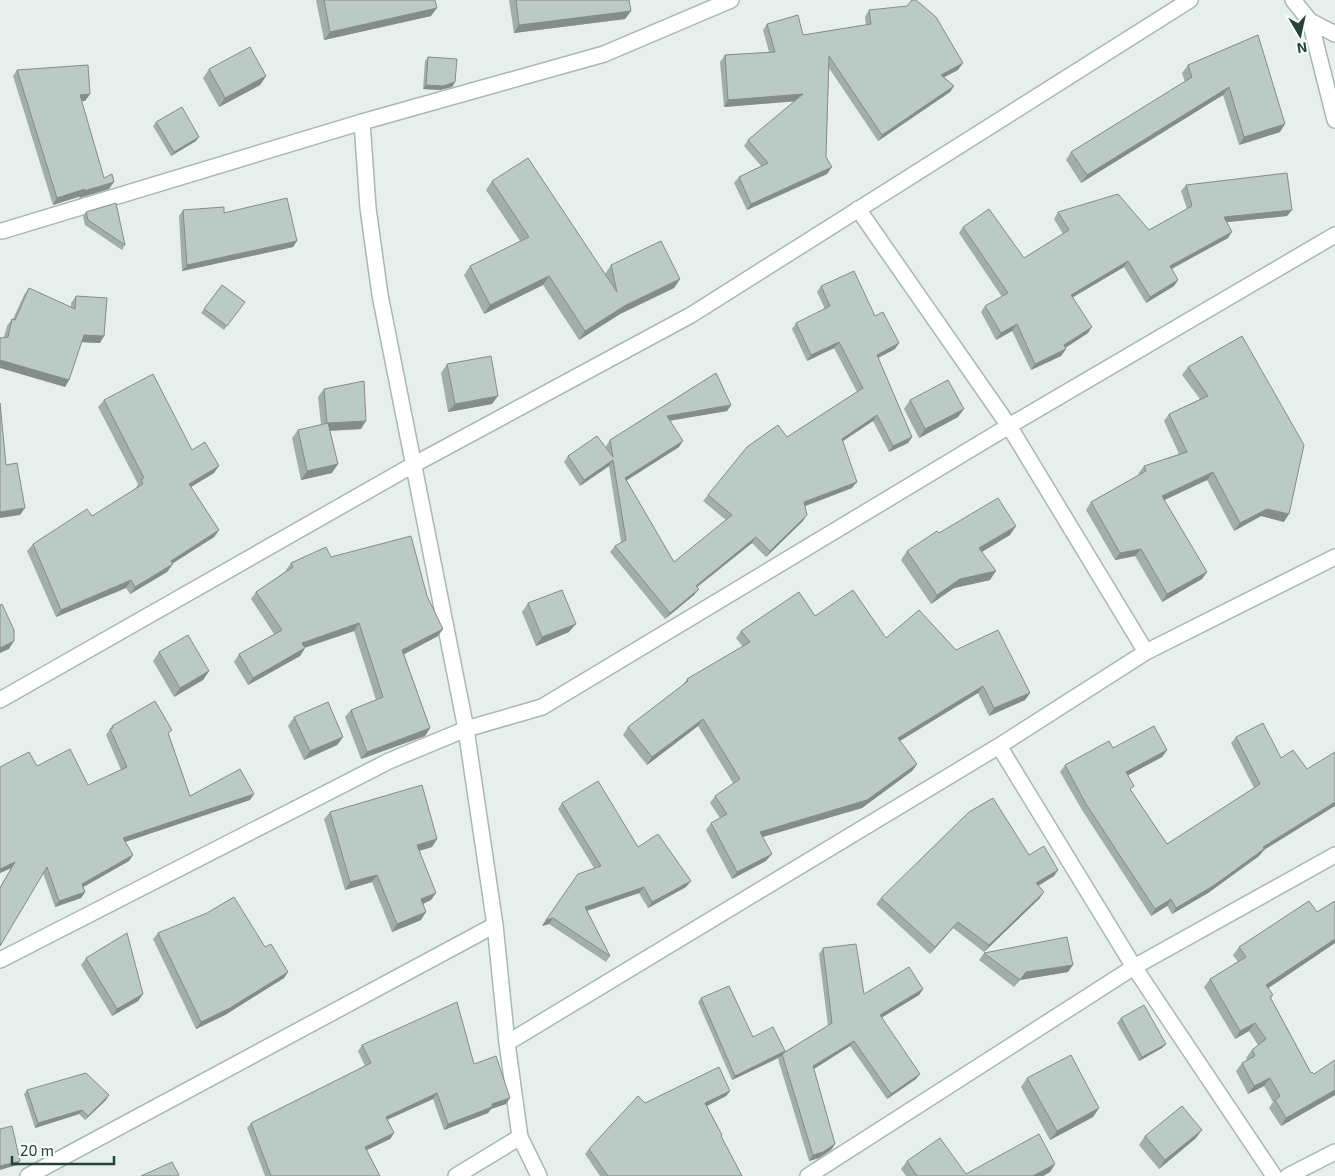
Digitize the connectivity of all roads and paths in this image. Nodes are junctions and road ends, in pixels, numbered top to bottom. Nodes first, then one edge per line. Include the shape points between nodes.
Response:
1 (731, 0) edge
2 (1190, 0) edge
3 (1293, 0) edge
4 (1310, 22) junction
5 (1335, 34) edge
6 (1335, 120) edge
7 (362, 122) junction
8 (858, 209) junction
9 (2, 231) dead end
10 (1335, 235) edge
11 (1009, 426) junction
12 (413, 465) junction
13 (1335, 557) edge
14 (1146, 652) junction
15 (0, 700) edge
16 (466, 729) junction
17 (999, 746) junction
18 (1335, 855) edge
19 (495, 925) junction
20 (0, 960) edge
21 (1134, 967) junction
22 (507, 1043) junction
23 (520, 1138) junction
24 (1335, 1152) edge
25 (28, 1176) edge
26 (456, 1176) edge
27 (539, 1176) edge
28 (808, 1176) edge
29 (1274, 1176) edge
30 (1288, 1176) edge

1 - 7 street via 604,54
2 - 8 street
3 - 4 street
4 - 5 street
4 - 6 street
7 - 9 street
7 - 12 street via 368,208 380,295
8 - 11 street
8 - 12 street via 691,315
10 - 11 street
11 - 14 street
11 - 16 street via 542,707
12 - 15 street
12 - 16 street
13 - 14 street
14 - 17 street
16 - 19 street
16 - 20 street via 389,761
17 - 21 street
17 - 22 street
18 - 21 street
19 - 22 street
19 - 25 street
21 - 28 street
21 - 29 street
22 - 23 street
23 - 26 street
23 - 27 street
24 - 30 street

